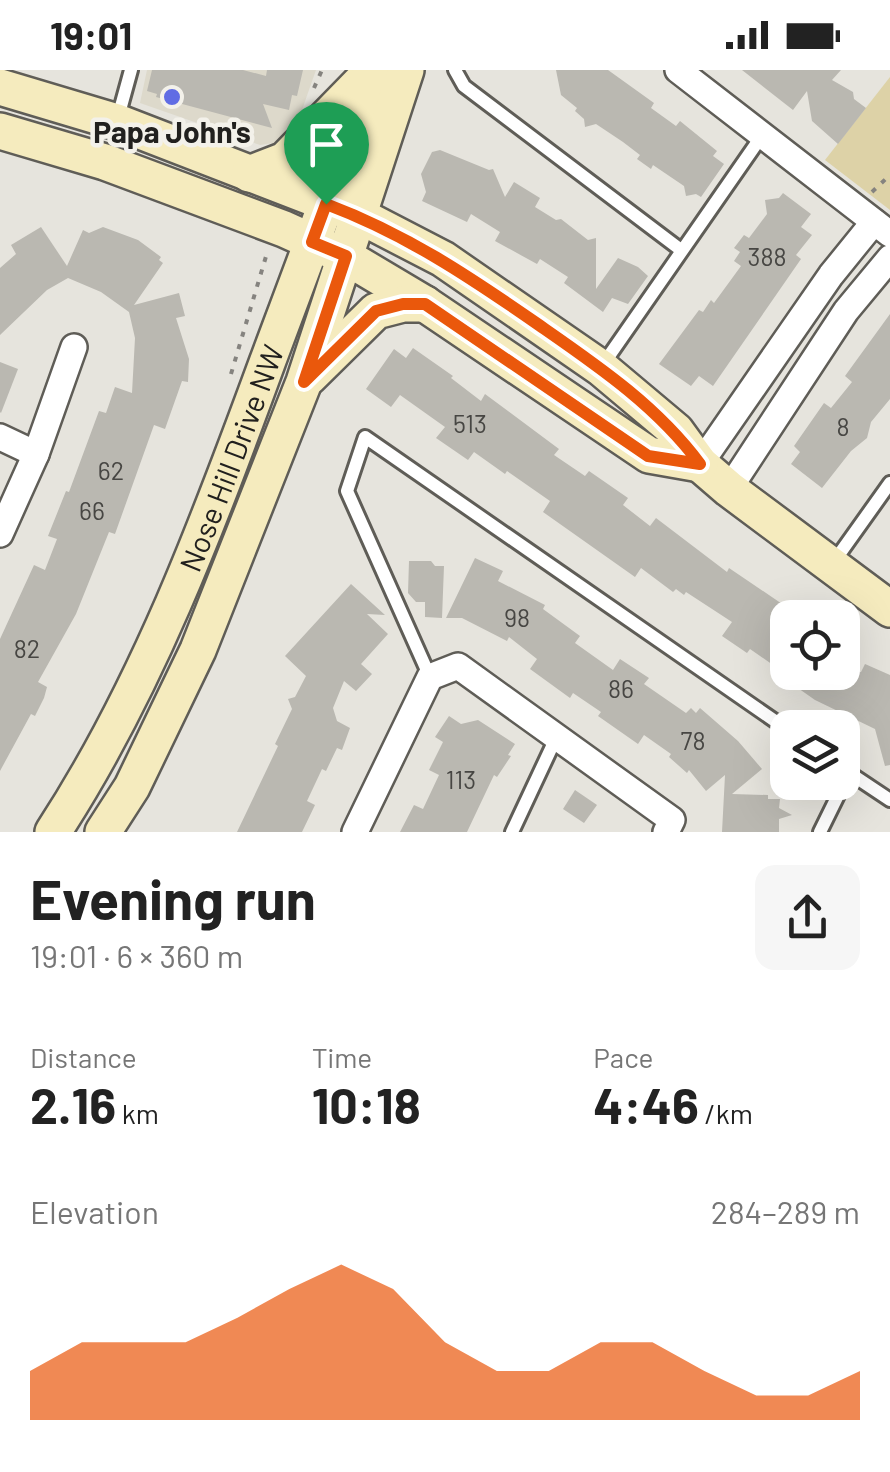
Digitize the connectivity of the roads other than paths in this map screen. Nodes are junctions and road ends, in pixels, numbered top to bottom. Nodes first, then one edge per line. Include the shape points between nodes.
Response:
1 (131, 70) edge
2 (406, 70) edge
3 (455, 70) edge
4 (678, 70) edge
5 (370, 72) edge
6 (0, 87) edge
7 (117, 122) junction
8 (0, 131) edge
9 (762, 137) junction
10 (104, 162) junction
11 (249, 174) junction
12 (326, 204) junction
13 (360, 216) junction
14 (882, 228) edge
15 (312, 242) junction
16 (682, 250) junction
17 (346, 256) junction
18 (890, 258) edge
19 (425, 304) junction
20 (74, 347) dead end
21 (601, 368) junction
22 (304, 382) junction
23 (0, 438) edge
24 (36, 454) junction
25 (700, 464) junction
26 (890, 482) edge
27 (729, 489) junction
28 (0, 534) edge
29 (832, 565) junction
30 (890, 610) edge
31 (430, 677) junction
32 (770, 718) edge
33 (556, 738) junction
34 (860, 780) edge
35 (833, 800) edge
36 (890, 800) edge
37 (53, 832) edge
38 (102, 832) edge
39 (356, 832) edge
40 (512, 832) edge
41 (666, 832) edge
42 (820, 832) edge

1 - 7 lane
2 - 13 main road, Nose Hill Drive NW
3 - 16 lane via 464,86
4 - 9 street
5 - 11 main road via 286,160
5 - 12 main road, Nose Hill Drive NW
6 - 7 main road
7 - 10 street
7 - 11 main road
8 - 10 main road
9 - 14 street
9 - 16 lane
10 - 15 main road
11 - 12 main road
12 - 13 main road
12 - 15 main road, Nose Hill Drive NW
13 - 17 main road, Nose Hill Drive NW
13 - 21 main road via 443,259
14 - 25 street via 831,275
15 - 17 main road
15 - 37 main road, Nose Hill Drive NW via 206,527 92,771
16 - 21 lane
17 - 19 main road
17 - 22 main road, Nose Hill Drive NW
18 - 27 street via 846,311
19 - 22 main road via 376,311
19 - 25 main road via 648,456
20 - 24 street
21 - 25 main road via 676,431
22 - 38 main road, Nose Hill Drive NW via 198,650 132,787
23 - 24 street
24 - 28 street
25 - 27 main road
26 - 29 lane
27 - 29 main road
29 - 30 main road
31 - 32 lane via 347,491 365,437
31 - 33 street via 458,666
31 - 39 street
33 - 40 lane
33 - 41 street via 672,820
34 - 36 lane
35 - 42 lane

